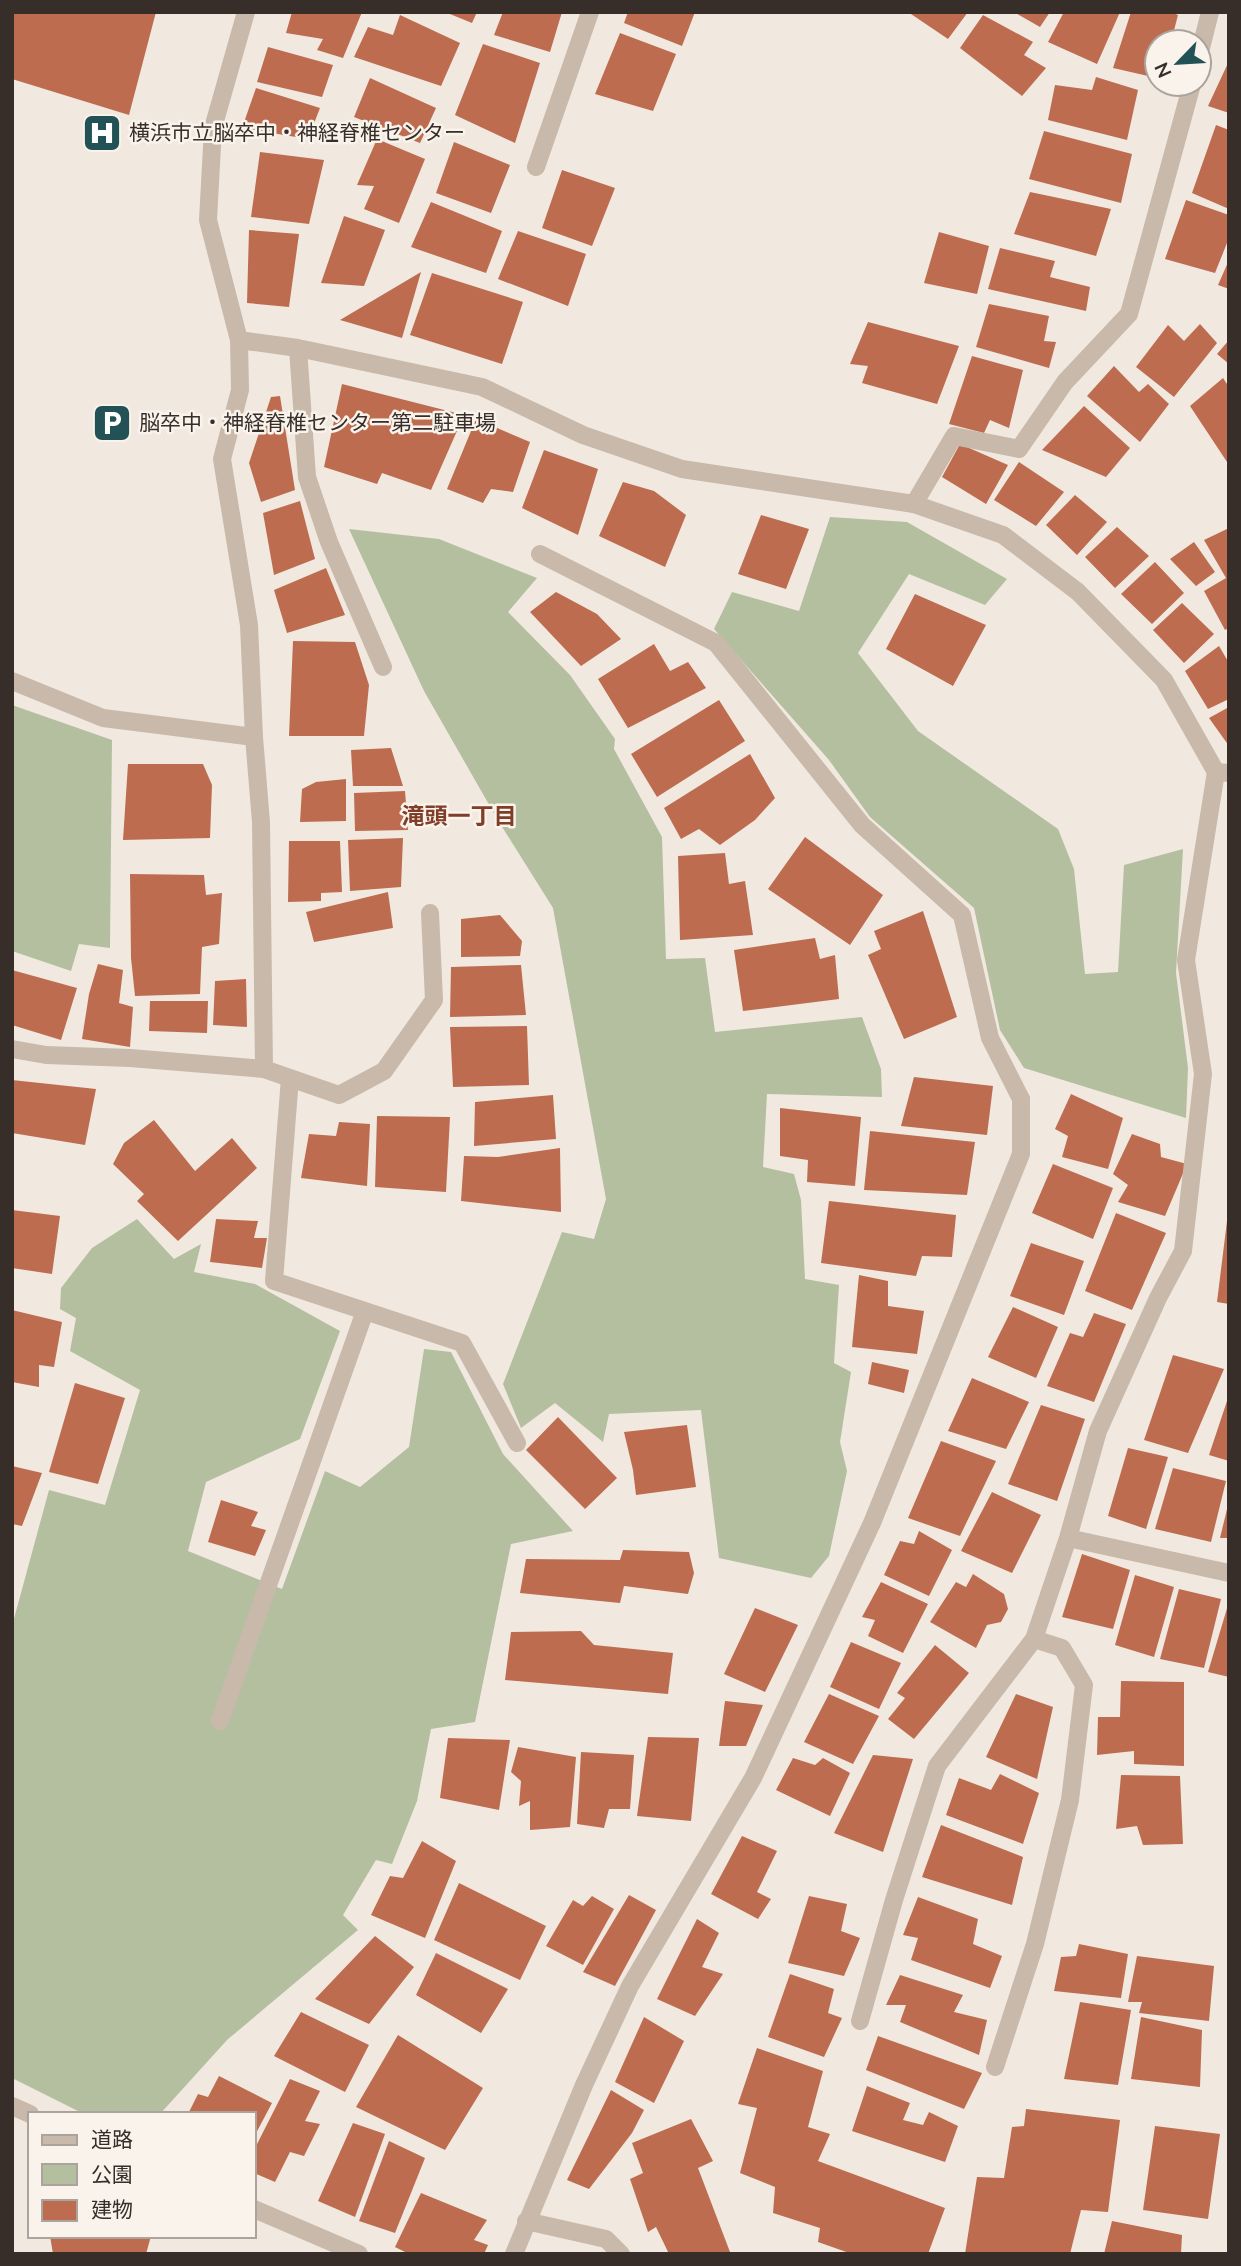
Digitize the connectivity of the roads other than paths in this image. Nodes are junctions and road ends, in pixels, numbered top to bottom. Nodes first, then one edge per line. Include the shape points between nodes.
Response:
1 (246, 12) edge
2 (590, 12) edge
3 (1188, 98) edge
4 (536, 167) dead end
5 (239, 340) junction
6 (298, 348) junction
7 (915, 504) junction
8 (540, 555) dead end
9 (383, 667) dead end
10 (12, 681) edge
11 (254, 737) junction
12 (1222, 773) edge
13 (429, 913) dead end
14 (12, 1049) edge
15 (264, 1069) junction
16 (290, 1078) junction
17 (365, 1311) junction
18 (517, 1443) dead end
19 (1068, 1538) junction
20 (1229, 1573) edge
21 (1034, 1639) junction
22 (220, 1721) dead end
23 (860, 2021) dead end
24 (995, 2067) dead end
25 (12, 2106) edge
26 (28, 2113) edge
27 (256, 2210) edge
28 (526, 2221) junction
29 (359, 2254) edge
30 (514, 2254) edge
31 (621, 2254) edge

1 - 5 street via 213,128 208,220
2 - 4 street
3 - 7 street via 1129,314 1065,382 1019,449 954,436
5 - 6 street
5 - 11 street via 240,390 222,458 249,625
6 - 7 street via 482,387 583,435 682,469
6 - 9 street via 307,477 329,542
7 - 12 street via 1003,535 1078,593 1164,680
8 - 28 street via 716,643 862,825 962,915 990,1038 1021,1099 1021,1154 872,1523 753,1778 630,1986
10 - 11 street via 103,718
11 - 15 street via 261,822
12 - 19 street via 1186,960 1203,1074 1183,1251 1098,1431
13 - 16 street via 434,1000 384,1071 339,1095
14 - 15 street
15 - 16 street
16 - 17 street via 274,1281
17 - 18 street via 462,1343
17 - 22 street
19 - 20 street
19 - 21 street
21 - 23 street via 937,1766
21 - 24 street via 1062,1648 1084,1685 1070,1800 1035,1944
25 - 26 street
27 - 29 street
28 - 30 street
28 - 31 street via 606,2239

